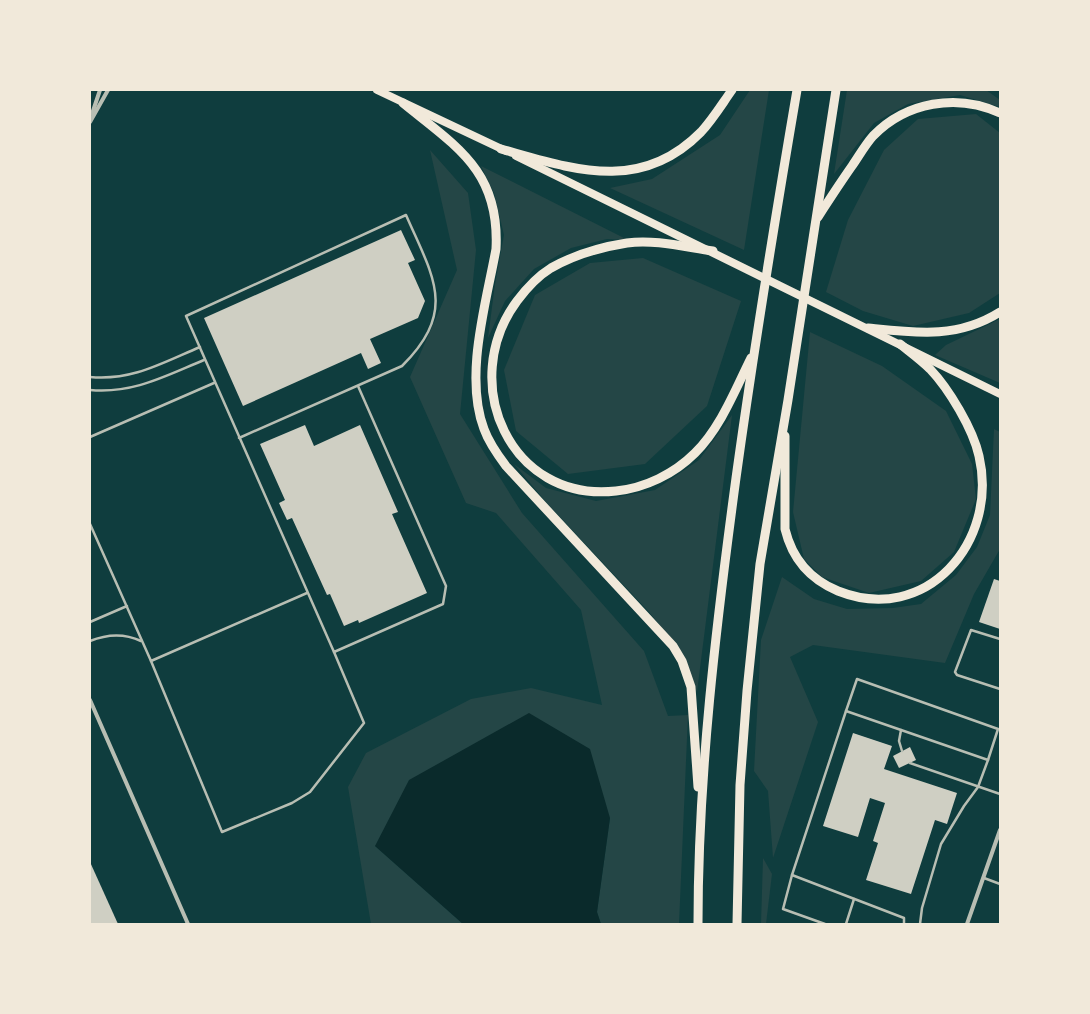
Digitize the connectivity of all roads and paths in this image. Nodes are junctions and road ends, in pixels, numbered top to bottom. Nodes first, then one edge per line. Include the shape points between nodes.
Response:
1 (100, 90) edge
2 (108, 90) edge
3 (377, 90) edge
4 (732, 90) edge
5 (797, 90) edge
6 (836, 90) edge
7 (403, 103) junction
8 (1000, 113) edge
9 (90, 122) edge
10 (501, 149) junction
11 (816, 220) junction
12 (713, 251) junction
13 (1000, 312) edge
14 (868, 328) junction
15 (900, 344) junction
16 (200, 347) junction
17 (756, 350) junction
18 (204, 360) junction
19 (90, 377) edge
20 (214, 383) junction
21 (358, 386) junction
22 (90, 390) edge
23 (1000, 394) edge
24 (785, 411) junction
25 (90, 437) edge
26 (239, 438) junction
27 (90, 524) edge
28 (307, 593) junction
29 (127, 606) junction
30 (90, 622) edge
31 (1000, 640) edge
32 (90, 641) edge
33 (142, 642) junction
34 (334, 652) junction
35 (151, 662) junction
36 (1000, 689) edge
37 (90, 700) edge
38 (846, 711) junction
39 (901, 730) junction
40 (902, 751) dead end
41 (988, 760) junction
42 (910, 763) dead end
43 (978, 787) junction
44 (1000, 794) edge
45 (700, 818) junction
46 (1000, 830) edge
47 (792, 875) junction
48 (984, 878) junction
49 (1000, 884) edge
50 (854, 899) junction
51 (188, 924) edge
52 (698, 924) edge
53 (737, 924) edge
54 (825, 924) edge
55 (846, 924) edge
56 (904, 924) edge
57 (920, 924) edge
58 (967, 924) edge

1 - 9 street
2 - 9 street
3 - 7 main road
4 - 10 highway via 690,142 667,157 637,169 591,172
5 - 17 highway via 766,268
6 - 11 highway
7 - 10 main road
7 - 45 highway via 474,164 495,213 496,249 475,371 477,402 484,430 506,466 665,636 682,661 693,697
8 - 11 highway via 972,103 954,102 921,106 893,120 867,143
10 - 12 main road
11 - 24 highway
12 - 14 main road
12 - 17 highway via 662,243 628,243 597,249 569,260 551,268 537,279 512,308 496,342 492,361 492,388 500,425 512,447 525,462 556,483 589,492 625,490 642,486 673,471 695,454 729,404
13 - 14 highway via 976,325 945,333
14 - 15 main road
15 - 23 main road
15 - 24 highway via 930,370 952,400 971,431 982,470 981,511 972,539 954,565 929,584 888,597 863,597 829,587 813,577 801,565 793,552 785,529
16 - 18 lane
16 - 19 lane via 131,375 115,378
16 - 21 lane via 186,316 406,215 434,282 436,310 428,333 417,351 402,366
17 - 45 highway via 722,583
18 - 20 lane
18 - 22 lane via 140,386 119,391
20 - 25 lane
20 - 26 lane
21 - 26 lane
21 - 34 lane via 446,586 443,604
24 - 53 highway via 766,518 751,644 740,785
26 - 28 lane
27 - 29 lane
28 - 34 lane
28 - 35 lane
29 - 30 lane
29 - 33 lane
31 - 36 lane via 971,630 955,672 957,675
32 - 33 lane via 112,635 134,638
33 - 35 lane
34 - 35 lane via 364,723 310,792 292,803 222,832
37 - 51 street
38 - 39 lane
38 - 41 lane via 857,679 998,729
38 - 47 lane
39 - 40 lane via 899,741
39 - 41 lane
41 - 43 lane
42 - 43 lane
43 - 44 lane
43 - 57 lane via 941,844 922,908
45 - 52 highway
46 - 48 street
47 - 50 lane
47 - 54 lane via 783,910
48 - 49 lane
48 - 58 street
50 - 55 lane
50 - 56 lane via 904,918

